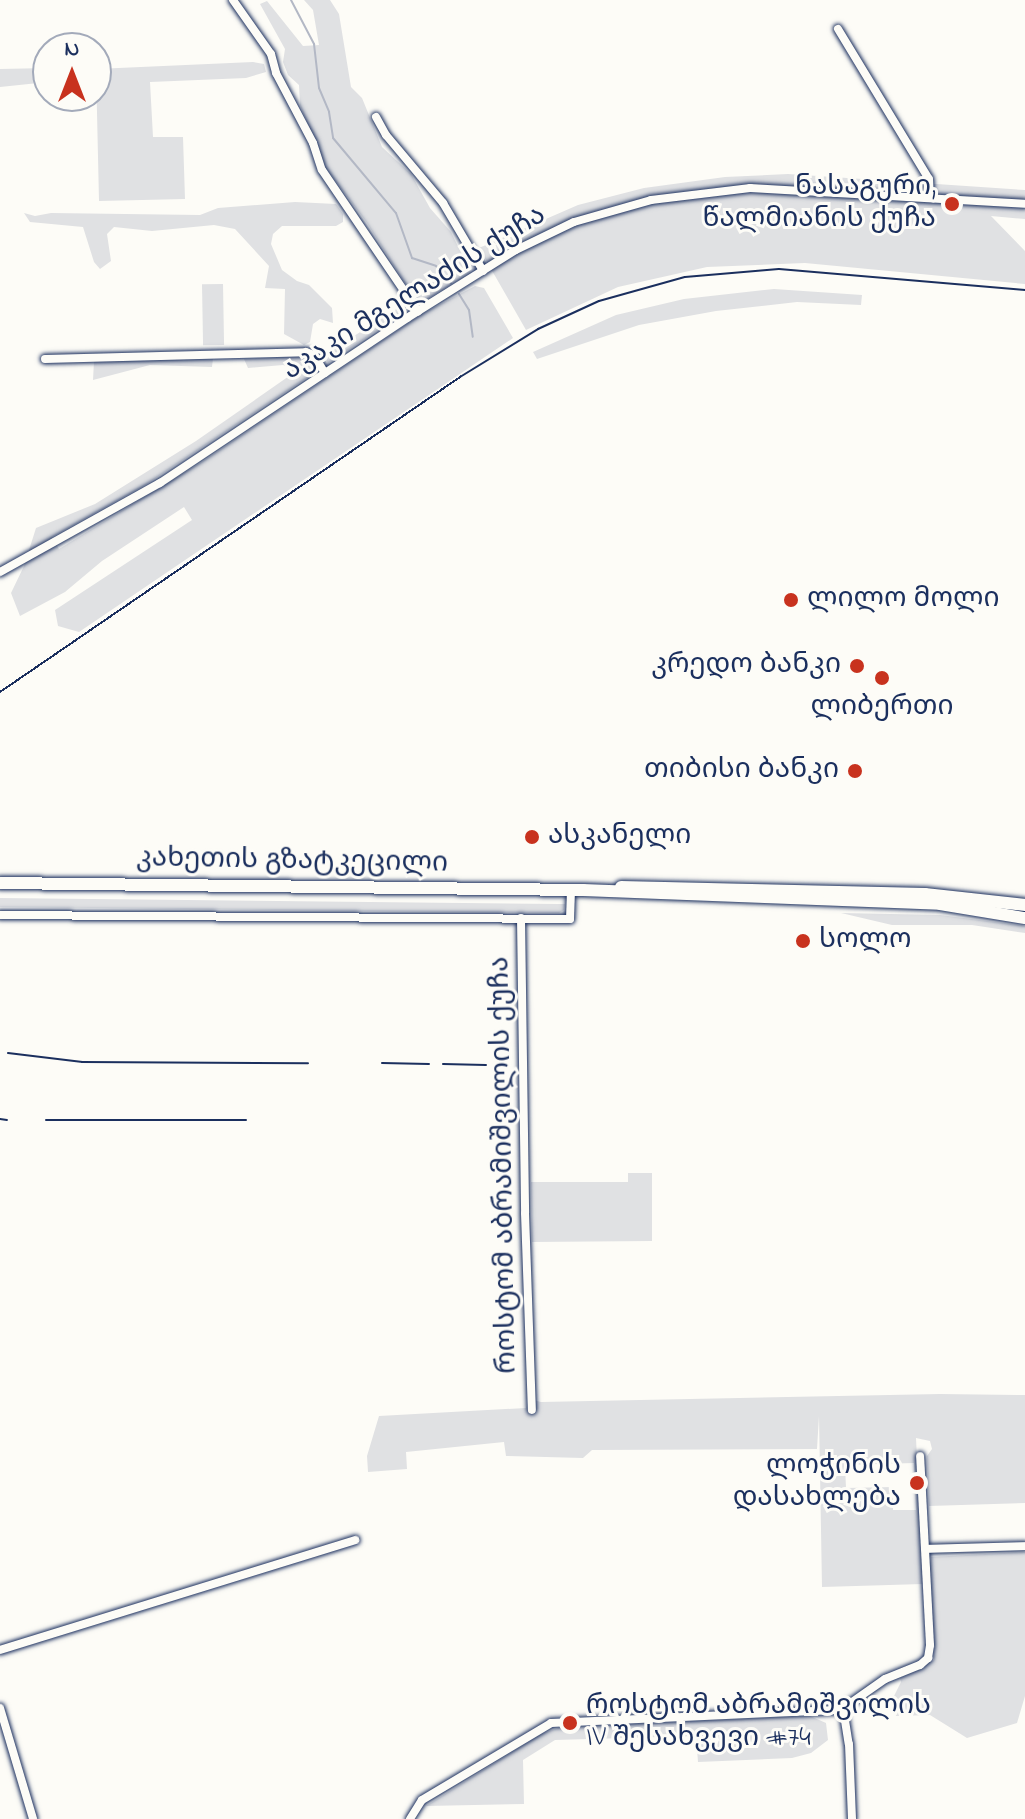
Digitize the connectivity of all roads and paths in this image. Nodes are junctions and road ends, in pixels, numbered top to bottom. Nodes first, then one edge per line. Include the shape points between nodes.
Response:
1 (233, 0) edge
2 (838, 29) dead end
3 (376, 117) dead end
4 (930, 198) junction
5 (1025, 204) edge
6 (483, 271) junction
7 (418, 311) junction
8 (45, 359) dead end
9 (325, 373) junction
10 (0, 572) edge
11 (0, 883) edge
12 (577, 890) junction
13 (1025, 905) edge
14 (0, 915) edge
15 (521, 918) junction
16 (1025, 918) edge
17 (532, 1410) dead end
18 (920, 1456) dead end
19 (355, 1540) dead end
20 (1025, 1546) edge
21 (926, 1549) junction
22 (0, 1650) edge
23 (0, 1708) edge
24 (843, 1708) junction
25 (33, 1819) edge
26 (410, 1819) edge
27 (852, 1819) edge

1 - 7 street via 271,54 322,170
2 - 4 street via 929,179
3 - 6 street via 443,203
4 - 5 street, აკაკი მგელაძის ქუჩა
4 - 6 street, აკაკი მგელაძის ქუჩა via 779,189 682,194 574,222
6 - 7 street, აკაკი მგელაძის ქუჩა
7 - 9 street, აკაკი მგელაძის ქუჩა
8 - 9 street via 306,352
9 - 10 street, აკაკი მგელაძის ქუჩა via 160,483
11 - 12 highway, კახეთის გზატკეცილი
12 - 13 highway, კახეთის გზატკეცილი via 637,886 842,891
12 - 15 street, როსტომ აბრამიშვილის ქუჩა via 570,919
12 - 16 highway, კახეთის გზატკეცილი via 940,904
14 - 15 street, როსტომ აბრამიშვილის ქუჩა
15 - 17 street, როსტომ აბრამიშვილის ქუჩა
18 - 21 street
19 - 22 street
20 - 21 street
21 - 24 street via 928,1658
23 - 25 street
24 - 26 street via 551,1723 422,1800
24 - 27 street

